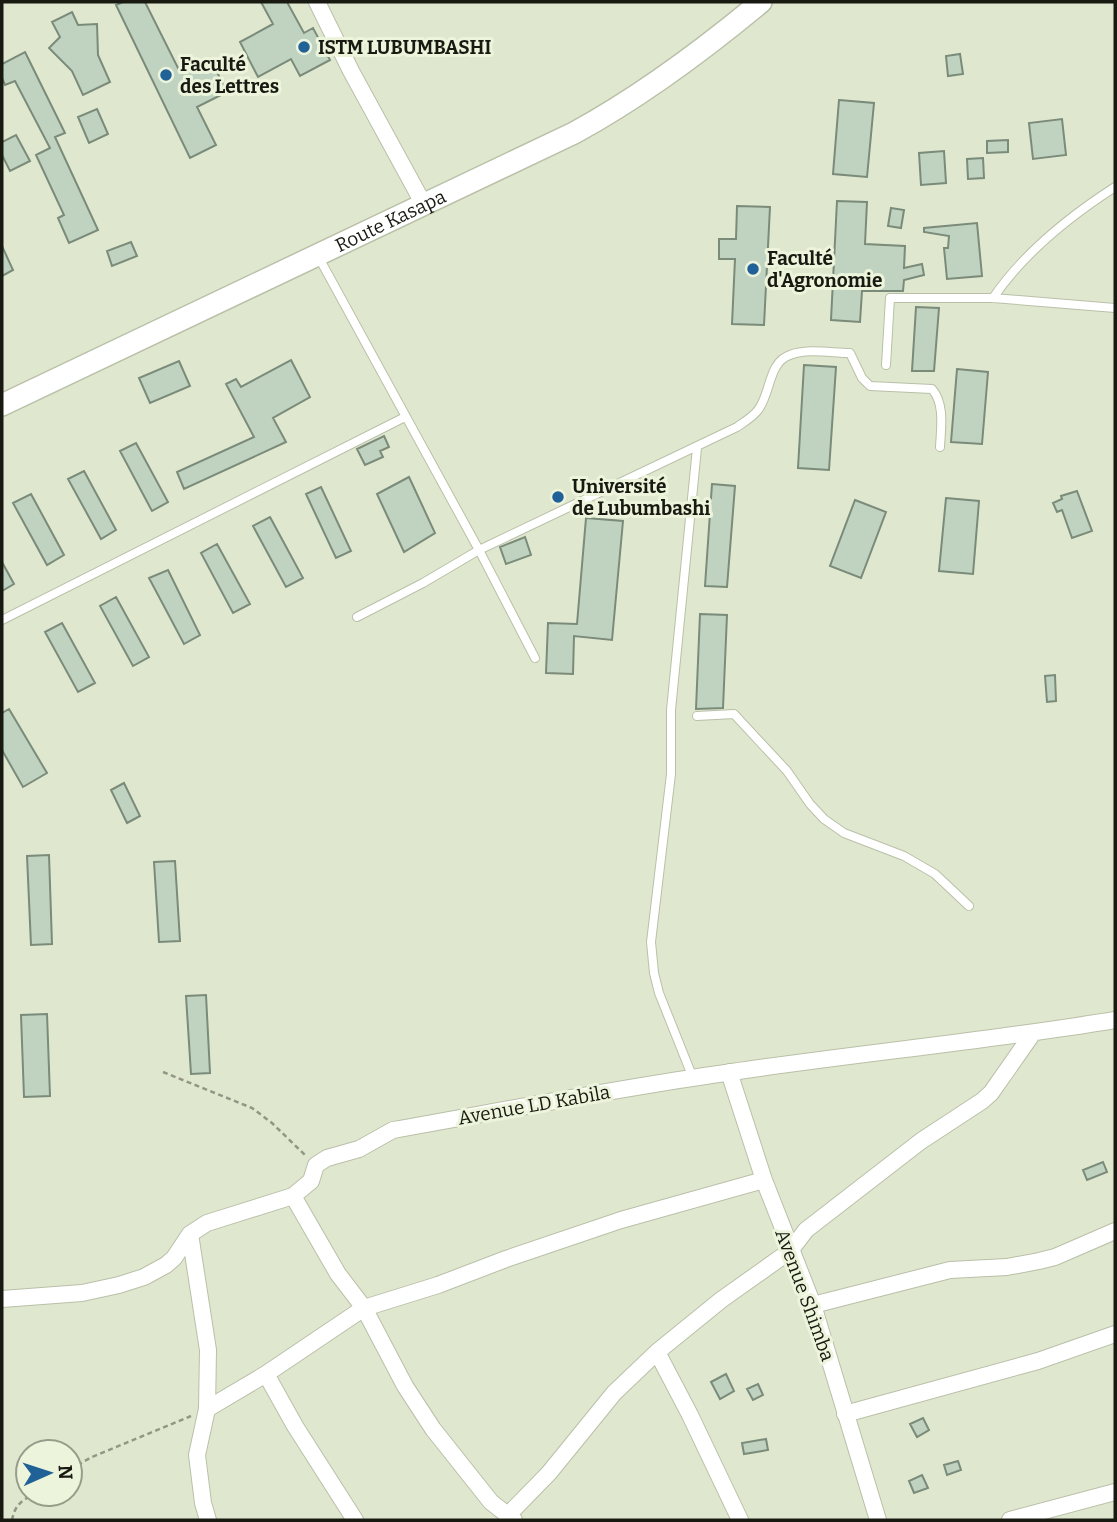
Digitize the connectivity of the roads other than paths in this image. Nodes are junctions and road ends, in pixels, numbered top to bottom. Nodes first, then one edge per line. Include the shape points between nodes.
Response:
1 (317, 2) edge
2 (761, 2) edge
3 (1115, 187) edge
4 (423, 203) junction
5 (317, 254) junction
6 (993, 298) junction
7 (1115, 308) edge
8 (886, 365) dead end
9 (2, 405) edge
10 (405, 416) junction
11 (940, 447) dead end
12 (697, 448) junction
13 (479, 550) junction
14 (357, 617) dead end
15 (2, 620) edge
16 (535, 658) dead end
17 (697, 716) dead end
18 (969, 905) dead end
19 (1115, 1020) edge
20 (1033, 1034) junction
21 (729, 1072) junction
22 (693, 1078) junction
23 (764, 1180) junction
24 (293, 1196) junction
25 (1115, 1231) edge
26 (190, 1234) junction
27 (790, 1251) junction
28 (2, 1299) edge
29 (813, 1305) junction
30 (364, 1308) junction
31 (1115, 1335) edge
32 (657, 1352) junction
33 (266, 1374) junction
34 (207, 1409) junction
35 (845, 1414) junction
36 (1115, 1492) edge
37 (511, 1517) edge
38 (208, 1520) edge
39 (355, 1520) edge
40 (740, 1520) edge
41 (878, 1520) edge
42 (1010, 1520) edge

1 - 4 street
2 - 4 main road, Route Kasapa via 621,107
3 - 6 lane via 1080,209 1031,254
4 - 5 main road, Route Kasapa
5 - 9 main road, Route Kasapa
5 - 10 lane
6 - 7 lane
6 - 8 lane via 890,298
10 - 13 lane
10 - 15 lane
11 - 12 lane via 939,396 932,389 870,386 850,353 804,352 786,355 774,368 758,411
12 - 13 lane
12 - 22 lane via 671,710 671,774 651,942 659,993
13 - 14 lane
13 - 16 lane
17 - 18 lane via 734,714 824,819 844,833 904,856 935,874
19 - 20 street, Avenue LD Kabila
20 - 21 street, Avenue LD Kabila
20 - 27 street via 991,1093 806,1230
21 - 22 street, Avenue LD Kabila
21 - 23 street, Avenue Shimba
22 - 24 street, Avenue LD Kabila via 393,1130 316,1165 311,1181
23 - 27 street, Avenue Shimba
23 - 30 street via 621,1220
24 - 26 street via 218,1219
24 - 30 street via 338,1274
25 - 29 street via 1040,1261 950,1270
26 - 28 street via 174,1258 144,1277 82,1293
26 - 34 street via 208,1350
27 - 29 street, Avenue Shimba
27 - 32 street
29 - 35 street, Avenue Shimba
30 - 33 street
30 - 37 street via 433,1429 491,1502
31 - 35 street
32 - 37 street via 614,1393
32 - 40 street
33 - 34 street
33 - 39 street
34 - 38 street via 197,1455
35 - 41 street, Avenue Shimba
36 - 42 street

